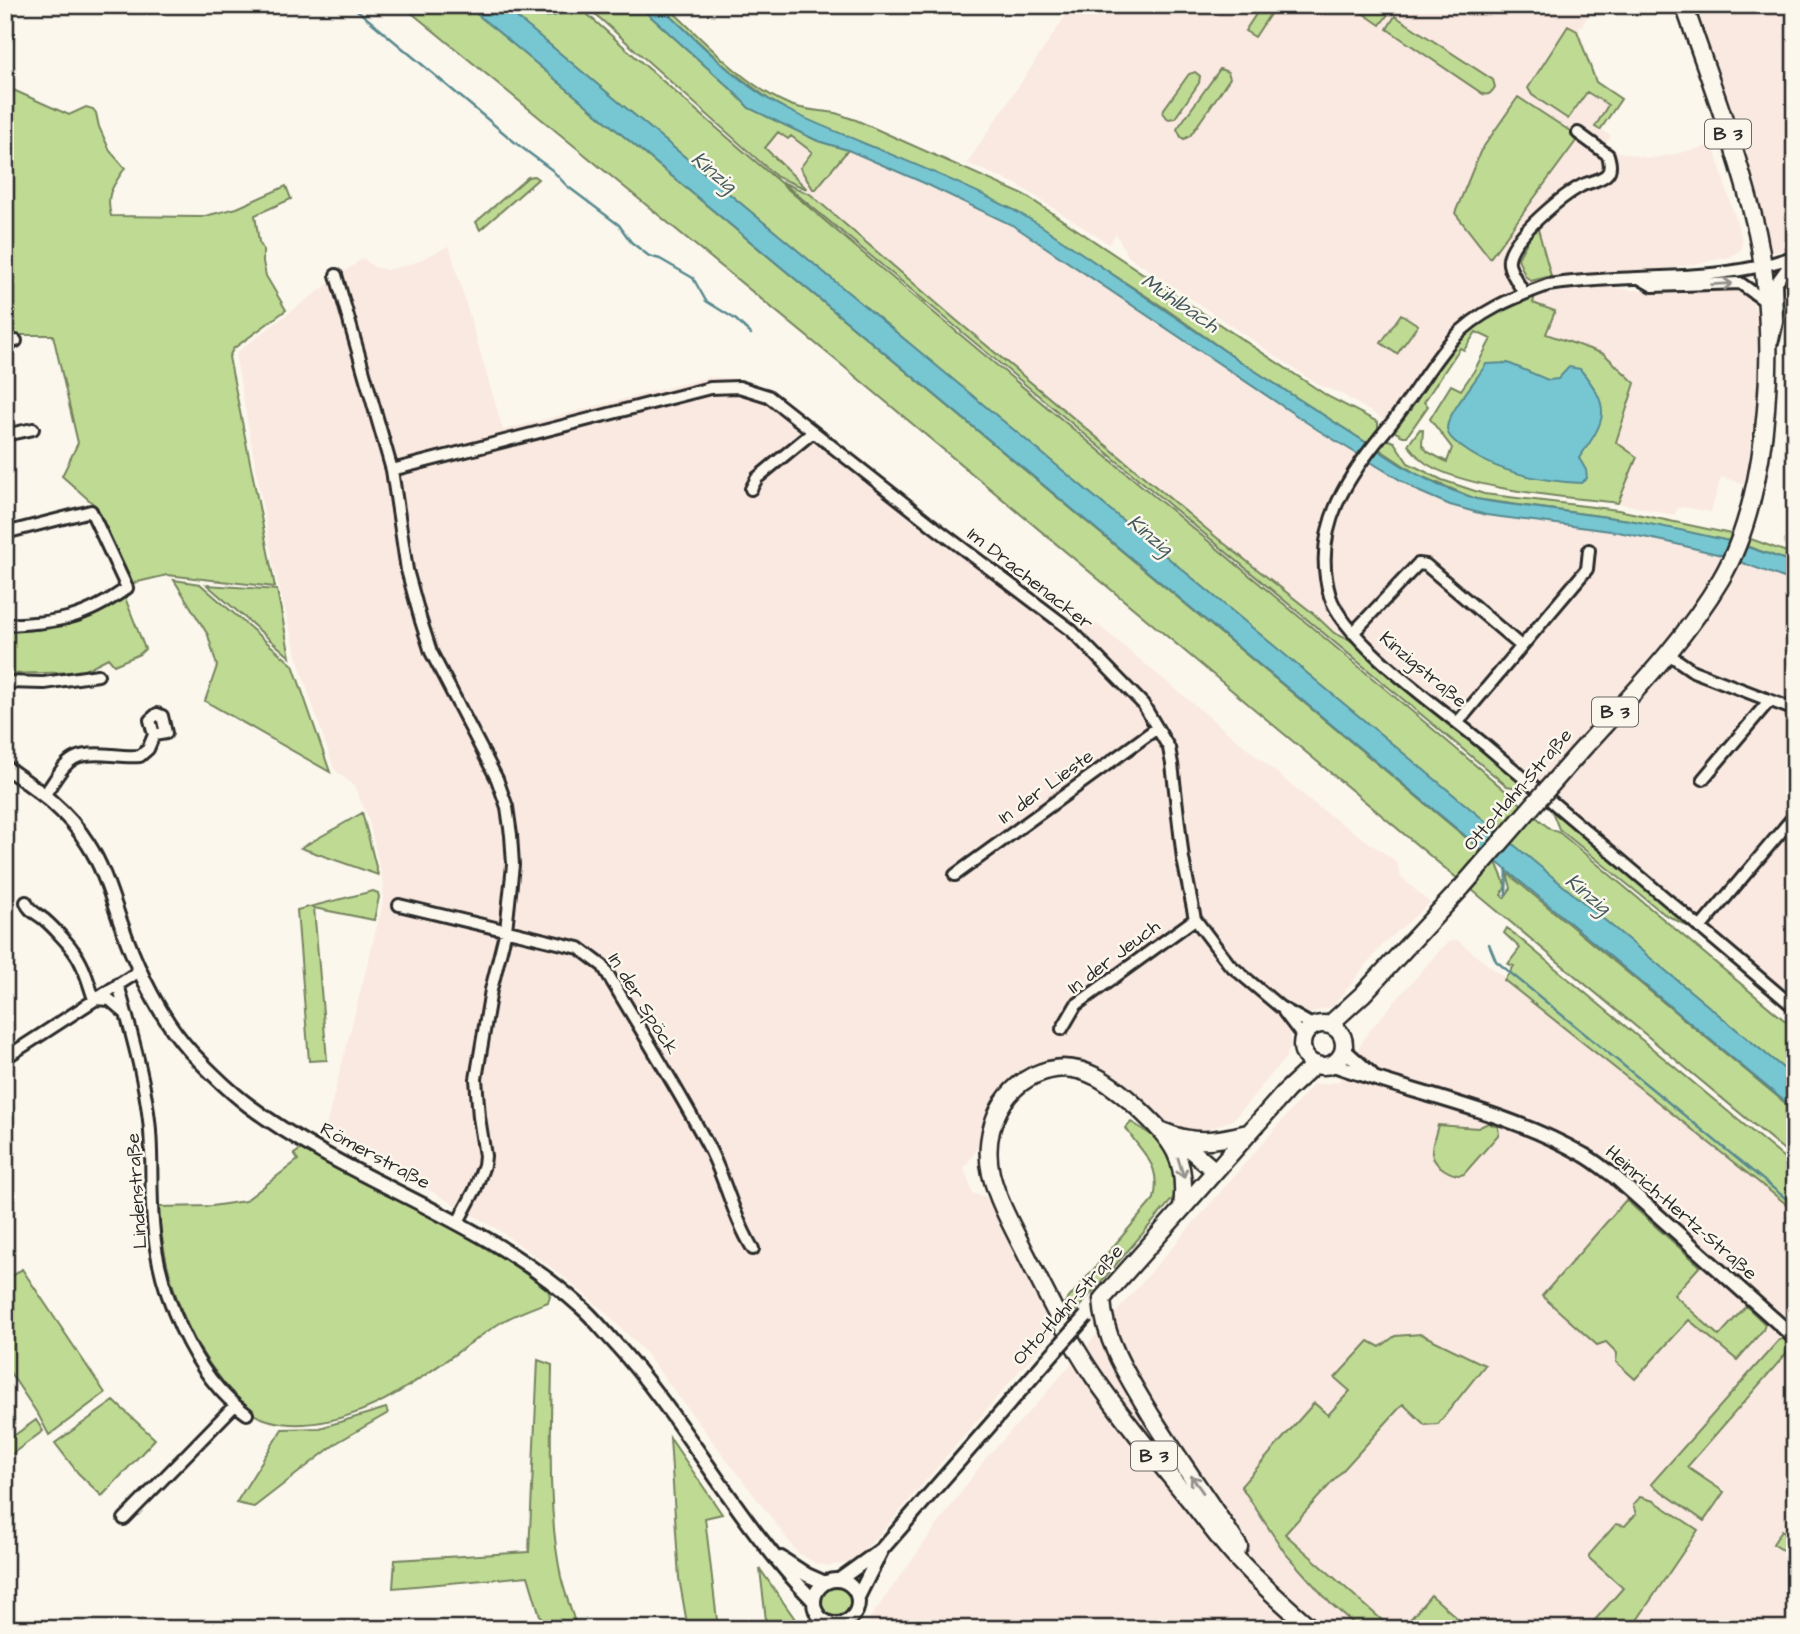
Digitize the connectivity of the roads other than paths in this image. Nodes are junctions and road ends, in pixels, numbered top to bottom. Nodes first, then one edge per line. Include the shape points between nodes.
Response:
1 (1684, 5) edge
2 (1578, 133) dead end
3 (1795, 256) edge
4 (1762, 266) junction
5 (336, 275) dead end
6 (1639, 278) junction
7 (1524, 293) junction
8 (1765, 301) junction
9 (1769, 356) junction
10 (33, 429) dead end
11 (813, 432) junction
12 (5, 435) edge
13 (392, 470) junction
14 (751, 489) dead end
15 (5, 533) edge
16 (1589, 550) dead end
17 (5, 625) edge
18 (1353, 633) junction
19 (1521, 646) junction
20 (1667, 653) junction
21 (98, 675) dead end
22 (5, 682) edge
23 (1769, 701) junction
24 (1795, 710) edge
25 (1458, 722) junction
26 (1157, 728) junction
27 (153, 735) dead end
28 (5, 767) edge
29 (1703, 779) dead end
30 (45, 794) junction
31 (1795, 815) edge
32 (955, 875) dead end
33 (26, 902) dead end
34 (399, 905) dead end
35 (1195, 919) junction
36 (1700, 928) junction
37 (506, 930) junction
38 (141, 970) junction
39 (118, 985) junction
40 (94, 999) junction
41 (1795, 1008) edge
42 (125, 1013) junction
43 (1062, 1029) dead end
44 (1326, 1034) junction
45 (5, 1058) edge
46 (1317, 1061) junction
47 (1374, 1077) junction
48 (1248, 1133) junction
49 (1170, 1134) junction
50 (1215, 1171) junction
51 (1182, 1209) junction
52 (458, 1222) junction
53 (753, 1249) dead end
54 (1102, 1299) junction
55 (1795, 1338) edge
56 (235, 1405) junction
57 (247, 1414) dead end
58 (124, 1520) dead end
59 (769, 1549) junction
60 (882, 1549) junction
61 (839, 1580) junction
62 (1261, 1582) junction
63 (825, 1583) junction
64 (858, 1597) junction
65 (814, 1601) junction
66 (856, 1612) junction
67 (832, 1626) edge
68 (856, 1629) edge
69 (1312, 1629) edge

1 - 4 main road, Otto-Hahn-Straße / B 3 via 1729,136
2 - 7 street via 1608,155 1609,172 1562,199 1523,235 1509,258
3 - 4 street, Kinzigstraße
3 - 9 street via 1776,283 1777,322
4 - 6 street, Kinzigstraße
4 - 8 main road, Otto-Hahn-Straße / B 3
5 - 13 street
6 - 7 street, Kinzigstraße via 1566,282
6 -> 8 street via 1653,286 1740,283
7 - 18 street, Kinzigstraße via 1493,308 1453,339 1337,501 1326,540 1327,575 1331,597
8 - 9 main road, Otto-Hahn-Straße / B 3
9 - 20 main road, Otto-Hahn-Straße / B 3 via 1763,441 1745,525 1723,576
10 - 12 street
11 - 13 street, Im Drachenacker via 768,396 726,386
11 - 14 street via 757,478
11 - 26 street, Im Drachenacker via 1071,630 1143,704
13 - 37 street via 407,570 431,652 486,753 507,807 513,865
15 - 17 street via 91,511 127,588 107,603 67,619
16 - 19 street via 1587,569
18 - 19 street via 1418,564 1426,565
18 - 25 street, Kinzigstraße
19 - 25 street
20 - 23 street via 1693,671
20 - 44 main road, Otto-Hahn-Straße / B 3, bridge
21 - 22 street via 44,683
23 - 24 street
23 - 29 street
25 - 36 street, Kinzigstraße
26 - 32 street, In der Lieste
26 - 35 street, Im Drachenacker via 1169,748
27 - 30 street via 140,756 87,753 76,757 66,763
28 - 30 street, Römerstraße
30 - 38 street, Römerstraße via 89,845
31 - 36 street
33 - 40 street via 82,963
34 - 37 street, In der Spöck
35 - 43 street, In der Jeuch via 1076,1004
35 - 44 street, Im Drachenacker via 1229,964 1280,1007
36 - 41 street, Kinzigstraße
37 - 52 street via 476,1079 484,1165
37 - 53 street, In der Spöck via 579,948 603,966 706,1141 740,1228
38 - 39 street
38 - 52 street, Römerstraße via 178,1037 249,1106 324,1152
39 - 40 street
39 - 42 street, Lindenstraße
40 - 42 street via 110,1000
40 - 45 street
42 - 56 street, Lindenstraße via 149,1120 153,1225 170,1305 192,1352
44 - 46 main road via 1302,1049
44 - 46 main road, Otto-Hahn-Straße / B 3 via 1337,1060
44 - 47 street, Heinrich-Hertz-Straße
46 - 47 street, Heinrich-Hertz-Straße
46 - 48 main road, Otto-Hahn-Straße / B 3
47 - 55 street, Heinrich-Hertz-Straße via 1512,1123 1587,1157
48 - 49 main road via 1202,1142
48 - 50 main road, Otto-Hahn-Straße / B 3
49 - 50 main road, B 3
49 -> 51 main road, B 3 via 1182,1165
49 - 62 main road, B 3 via 1106,1082 1076,1069 1049,1070 1019,1085 1001,1106 988,1145 991,1173 1013,1229 1093,1375 1167,1473
50 - 51 main road, Otto-Hahn-Straße / B 3
51 - 54 main road, Otto-Hahn-Straße / B 3
52 - 59 street, Römerstraße via 518,1258 581,1306 639,1370
54 - 60 street, Otto-Hahn-Straße, bridge
62 -> 54 main road, B 3 via 1135,1389 1105,1328
56 - 57 street, Lindenstraße
56 - 58 street
59 - 63 street, Römerstraße
59 - 65 street, Römerstraße
60 - 61 street, Otto-Hahn-Straße
60 - 64 street, Otto-Hahn-Straße
61 - 63 street
61 - 64 street
62 - 69 main road, B 3
63 - 65 street
64 - 66 street
65 - 67 street via 818,1615
66 - 67 street
66 - 68 street

